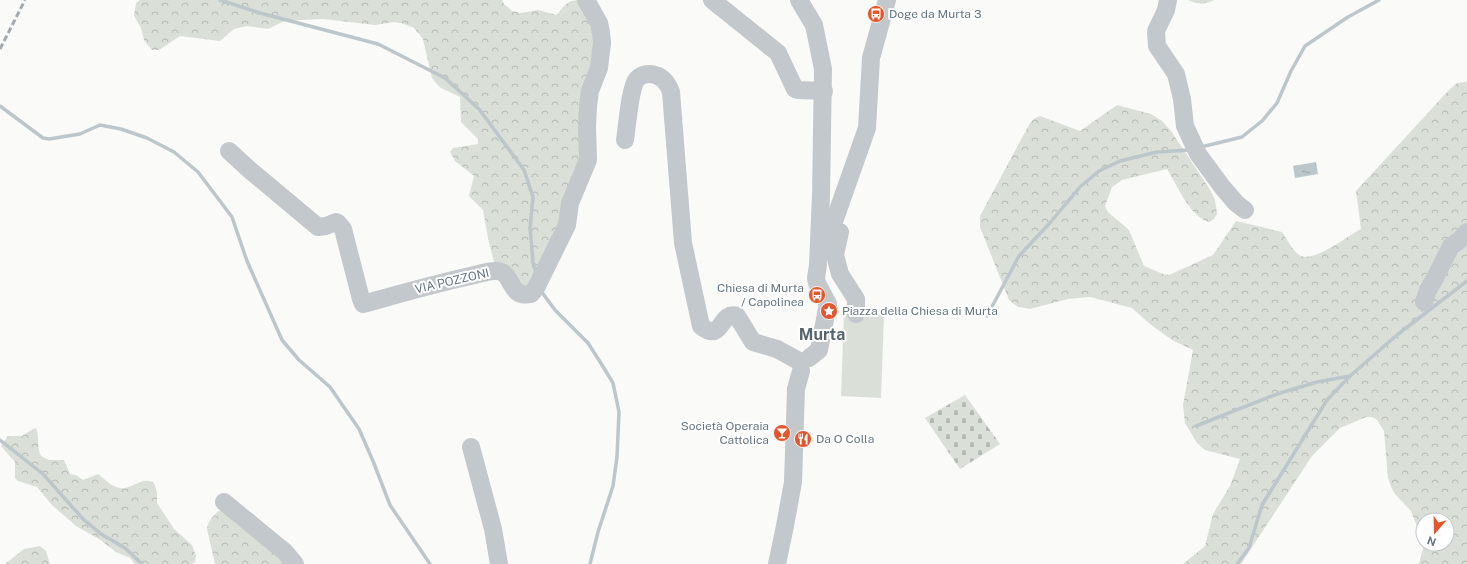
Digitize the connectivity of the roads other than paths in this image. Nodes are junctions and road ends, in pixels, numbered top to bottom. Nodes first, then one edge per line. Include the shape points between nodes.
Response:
1 (586, 0) edge
2 (712, 0) edge
3 (799, 0) edge
4 (886, 0) edge
5 (1168, 0) edge
6 (824, 91) junction
7 (625, 140) dead end
8 (229, 151) dead end
9 (1245, 210) dead end
10 (835, 221) junction
11 (1467, 232) edge
12 (818, 265) junction
13 (1424, 302) dead end
14 (856, 314) dead end
15 (802, 363) junction
16 (471, 447) dead end
17 (224, 502) dead end
18 (295, 564) edge
19 (499, 564) edge
20 (777, 564) edge

1 - 8 street, VIA POZZONI via 602,32 599,68 590,91 588,106 588,160 570,203 567,225 533,292 524,295 516,292 505,275 494,271 438,283 363,304 340,225 336,222 324,227 316,225
2 - 6 street via 778,53 795,89
3 - 6 street via 814,25 824,69
4 - 10 street via 871,58 867,128
5 - 9 street via 1156,31 1157,46 1176,74 1185,126 1198,154 1223,188
6 - 12 street
7 - 15 street via 636,79 645,74 664,79 671,92 683,243 701,326 705,329 718,330 727,316 732,314 737,316 753,342 777,349
10 - 12 street
10 - 14 street via 840,225 835,255 840,274 856,299
11 - 13 street via 1451,246
12 - 15 street via 817,283 828,304 819,350
15 - 20 street via 796,389 793,482
16 - 19 street via 493,529
17 - 18 street via 285,552

